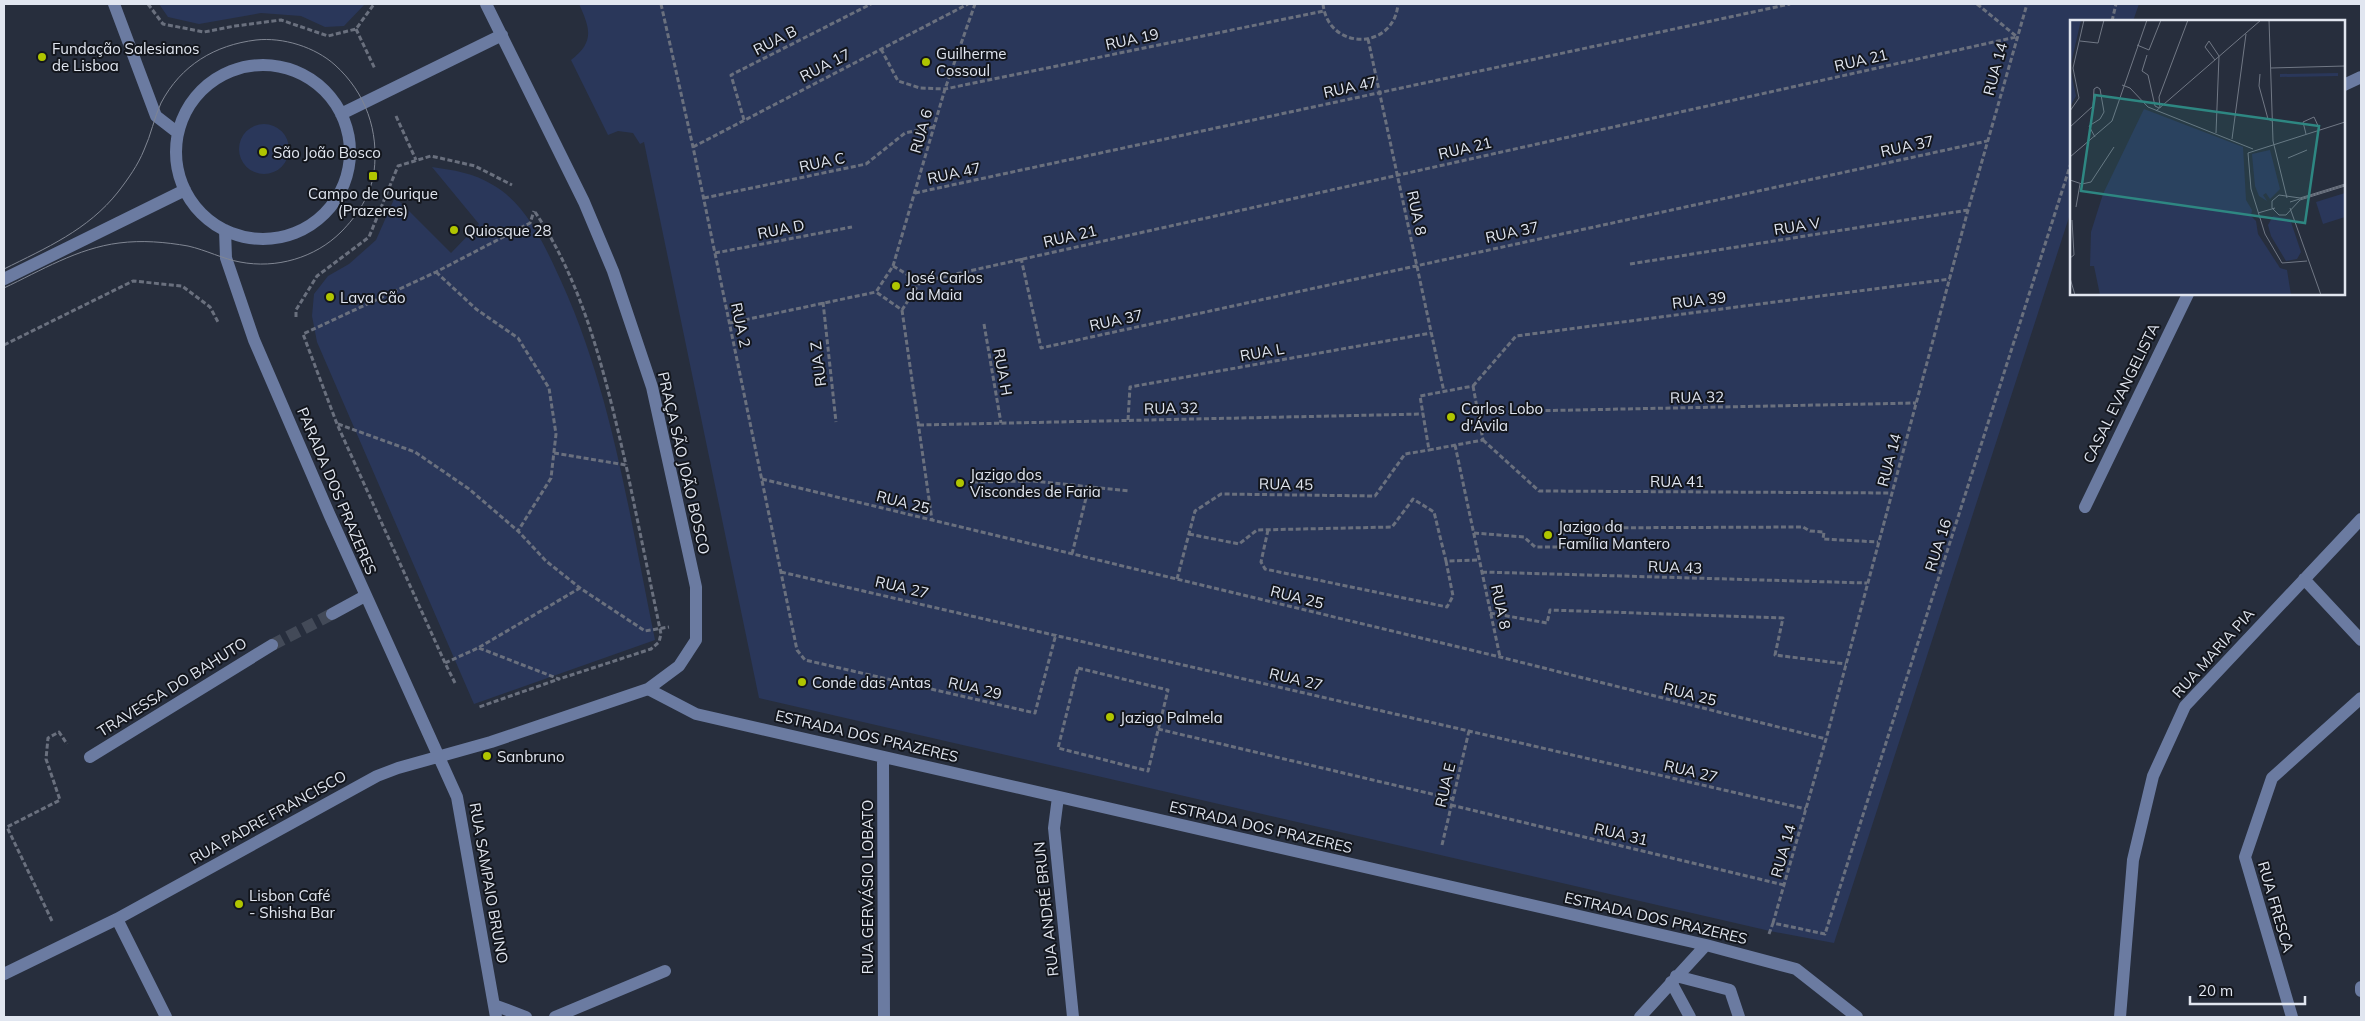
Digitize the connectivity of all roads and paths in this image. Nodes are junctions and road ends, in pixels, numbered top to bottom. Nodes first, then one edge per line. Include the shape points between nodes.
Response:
1 (114, 4) edge
2 (148, 4) edge
3 (374, 4) edge
4 (486, 4) edge
5 (662, 4) edge
6 (871, 4) edge
7 (968, 4) edge
8 (975, 4) edge
9 (1323, 4) edge
10 (1398, 4) edge
11 (1790, 4) edge
12 (1977, 4) edge
13 (2027, 4) edge
14 (2116, 4) edge
15 (1324, 11) junction
16 (2112, 20) edge
17 (502, 35) junction
18 (2016, 37) junction
19 (1368, 39) junction
20 (881, 49) junction
21 (2361, 77) edge
22 (2345, 85) edge
23 (945, 89) junction
24 (1380, 93) junction
25 (341, 114) junction
26 (744, 120) junction
27 (934, 127) junction
28 (178, 133) junction
29 (1987, 140) junction
30 (693, 147) junction
31 (2070, 166) edge
32 (1398, 174) junction
33 (512, 185) dead end
34 (184, 190) junction
35 (915, 193) junction
36 (704, 198) junction
37 (1968, 210) junction
38 (852, 227) dead end
39 (226, 230) junction
40 (715, 253) junction
41 (1021, 258) junction
42 (1417, 264) junction
43 (1630, 264) dead end
44 (893, 266) junction
45 (436, 272) junction
46 (1950, 278) junction
47 (4, 279) edge
48 (920, 282) junction
49 (876, 292) junction
50 (2188, 295) edge
51 (822, 302) junction
52 (902, 310) junction
53 (296, 317) dead end
54 (730, 323) junction
55 (219, 324) dead end
56 (984, 324) dead end
57 (1431, 333) junction
58 (4, 345) edge
59 (1473, 386) junction
60 (1444, 392) junction
61 (1916, 403) junction
62 (1478, 412) junction
63 (1423, 414) junction
64 (1128, 420) junction
65 (836, 422) dead end
66 (1001, 423) junction
67 (337, 424) junction
68 (919, 425) junction
69 (1483, 440) junction
70 (1455, 445) junction
71 (1429, 450) junction
72 (554, 454) junction
73 (626, 465) junction
74 (762, 479) junction
75 (973, 482) dead end
76 (1088, 486) junction
77 (1130, 491) dead end
78 (1892, 494) junction
79 (2085, 507) dead end
80 (2361, 519) edge
81 (932, 520) junction
82 (1268, 530) junction
83 (518, 531) junction
84 (1474, 533) junction
85 (1189, 534) junction
86 (1878, 542) junction
87 (1072, 554) junction
88 (1479, 560) junction
89 (1446, 561) junction
90 (781, 572) junction
91 (1482, 572) junction
92 (2304, 578) junction
93 (1177, 579) junction
94 (1867, 583) junction
95 (580, 588) junction
96 (365, 596) junction
97 (1490, 613) junction
98 (332, 614) tunnel mouth
99 (697, 623) junction
100 (660, 628) junction
101 (1056, 634) junction
102 (2361, 640) edge
103 (272, 645) tunnel mouth
104 (478, 648) junction
105 (797, 650) joint
106 (1500, 657) junction
107 (445, 663) junction
108 (1846, 664) junction
109 (559, 679) junction
110 (454, 682) dead end
111 (648, 689) junction
112 (2361, 698) edge
113 (479, 707) dead end
114 (1158, 728) junction
115 (1469, 731) junction
116 (1826, 739) junction
117 (90, 757) joint
118 (883, 757) junction
119 (440, 758) junction
120 (1058, 797) junction
121 (1453, 799) junction
122 (1451, 805) junction
123 (1806, 810) junction
124 (1442, 845) dead end
125 (1784, 885) junction
126 (117, 919) junction
127 (1773, 923) junction
128 (1768, 936) dead end
129 (63, 944) junction
130 (1706, 945) junction
131 (665, 971) dead end
132 (4, 974) edge
133 (1674, 979) junction
134 (2361, 987) edge
135 (2361, 991) edge
136 (495, 1011) edge
137 (166, 1017) edge
138 (526, 1017) edge
139 (555, 1017) edge
140 (884, 1017) edge
141 (1073, 1017) edge
142 (1640, 1017) edge
143 (1690, 1017) edge
144 (1739, 1017) edge
145 (1857, 1017) edge
146 (2120, 1017) edge
147 (2292, 1017) edge

1 - 28 street via 156,116
2 - 3 path via 163,24 204,32 281,20 328,36 356,29
4 - 17 street, PRAÇA SÃO JOÃO BOSCO
5 - 30 path, RUA 2
6 - 26 path, RUA B via 731,75
7 - 20 path, RUA 17
8 - 23 path, RUA 6
9 - 15 path
10 - 19 path via 1395,18 1388,28
11 - 24 path, RUA 47
12 - 18 path
13 - 18 path, RUA 14
14 - 16 path
15 - 19 path via 1329,22 1346,37
15 - 23 path, RUA 19
17 - 25 street
17 - 99 street, PRAÇA SÃO JOÃO BOSCO via 599,237 652,387 696,587
18 - 29 path, RUA 14
18 - 32 path, RUA 21
19 - 24 path, RUA 8
20 - 23 path, RUA 19 via 898,81 920,88
20 - 26 path, RUA 17
21 - 22 street
23 - 27 path, RUA 6
24 - 32 path, RUA 8
24 - 35 path, RUA 47
25 - 28 street via 330,97 300,74 262,65 224,74 208,85 194,98
25 - 39 street via 350,151 348,171 331,205 301,230 283,236 244,237
26 - 30 path, RUA 17
27 - 35 path, RUA 6
27 - 36 path, RUA C via 905,133 866,164
28 - 34 street via 176,153
29 - 37 path, RUA 14
29 - 42 path, RUA 37
30 - 36 path, RUA 2
31 - 127 path, RUA 16 via 1825,934
32 - 41 path, RUA 21
32 - 42 path, RUA 8
33 - 53 path via 475,166 431,156 398,166 369,236 317,276 296,310
34 - 39 street via 209,220
34 - 47 street
35 - 44 path, RUA 6
36 - 40 path, RUA 2
37 - 43 path, RUA V
37 - 46 path, RUA 14
38 - 40 path, RUA D
39 - 96 street, PARADA DOS PRAZERES via 226,258 254,340
40 - 54 path, RUA 2
41 - 42 path, RUA 37 via 1041,348
41 - 48 path, RUA 21
42 - 57 path, RUA 8
44 - 48 path
44 - 49 path, RUA 6
45 - 67 path via 302,334
45 - 72 path via 476,309 518,338 549,388 556,434
45 - 73 path via 530,223 534,211 547,230 580,302 609,392
46 - 59 path, RUA 39 via 1516,336
46 - 61 path, RUA 14
48 - 52 path
49 - 51 path
49 - 52 path
50 - 79 street, CASAL EVANGELISTA
51 - 54 path
51 - 65 path, RUA Z
52 - 68 path
54 - 74 path, RUA 2
55 - 58 path via 210,307 182,286 133,281
56 - 66 path, RUA H
57 - 60 path, RUA 8
57 - 64 path, RUA L via 1130,387
59 - 60 path
59 - 62 path
60 - 63 path via 1420,396
61 - 62 path, RUA 32
61 - 78 path, RUA 14
62 - 69 path
63 - 64 path, RUA 32
63 - 71 path
64 - 66 path, RUA 32
66 - 68 path, RUA 32
67 - 83 path via 415,452 469,489
67 - 107 path
68 - 81 path
69 - 70 path
69 - 78 path, RUA 41 via 1539,492
70 - 71 path
70 - 84 path, RUA 8
71 - 85 path, RUA 45 via 1405,454 1375,496 1221,494 1195,511
72 - 73 path
72 - 83 path via 551,478
73 - 100 path
74 - 81 path, RUA 25
74 - 90 path, RUA 2
75 - 76 path via 1033,481
76 - 77 path
76 - 87 path
78 - 86 path, RUA 14
80 - 92 street, RUA MARIA PIA
81 - 87 path, RUA 25
82 - 85 path via 1257,530 1238,544
82 - 89 path via 1392,527 1413,499 1434,512
82 - 89 path via 1261,562 1265,569 1447,607 1453,596
83 - 95 path via 546,561
84 - 86 path via 1524,537 1535,547 1563,547 1563,528 1803,527 1824,532 1823,539
84 - 88 path, RUA 8
85 - 93 path, RUA 45
86 - 94 path, RUA 14
87 - 93 path, RUA 25
88 - 89 path
88 - 91 path, RUA 8
90 - 101 path, RUA 27
90 - 105 path, RUA 2
91 - 94 path, RUA 43
91 - 97 path, RUA 8
92 - 102 street
92 - 146 street, RUA MARIA PIA via 2185,706 2153,776 2133,860
93 - 106 path, RUA 25
94 - 108 path, RUA 14
95 - 100 path via 645,631
95 - 104 path
96 - 98 street
96 - 119 street, PARADA DOS PRAZERES
97 - 106 path, RUA 8
97 - 108 path via 1547,623 1550,610 1783,618 1775,655
99 - 100 path
99 - 111 street, PRAÇA SÃO JOÃO BOSCO via 696,640 679,666
100 - 109 path via 659,642 651,648
101 - 105 path, RUA 29 via 1035,713 805,660
101 - 115 path, RUA 27
103 - 117 street, TRAVESSA DO BAHUTO
104 - 107 path
104 - 109 path
106 - 116 path, RUA 25
107 - 110 path
108 - 116 path, RUA 14
109 - 113 path
111 - 118 street, ESTRADA DOS PRAZERES via 696,714
111 - 119 street, PRAÇA SÃO JOÃO BOSCO
112 - 147 street, RUA FRESCA via 2272,778 2245,857
114 - 114 path via 1168,690 1078,668 1058,748 1148,771
114 - 121 path
115 - 121 path, RUA E
115 - 123 path, RUA 27
116 - 123 path, RUA 14
117 - 129 path via 87,750 74,758 59,732 48,738 46,759 60,800 7,827
118 - 120 street, ESTRADA DOS PRAZERES
118 - 140 street, RUA GERVÁSIO LOBATO
119 - 126 street, RUA PADRE FRANCISCO via 377,776
119 - 136 street, RUA SAMPAIO BRUNO via 457,798
120 - 130 street, ESTRADA DOS PRAZERES
120 - 141 street, RUA ANDRÉ BRUN via 1054,828
121 - 122 path, RUA E
122 - 124 path, RUA E
122 - 125 path, RUA 31
123 - 125 path, RUA 14
125 - 127 path, RUA 14
126 - 129 street, RUA PADRE FRANCISCO
126 - 137 street
127 - 128 path, RUA 14
129 - 132 street, RUA PADRE FRANCISCO
130 - 133 street
130 - 145 street, ESTRADA DOS PRAZERES via 1796,969
131 - 139 street
133 - 142 street
133 - 143 street
133 - 144 street via 1730,990
134 - 135 street
136 - 138 street

